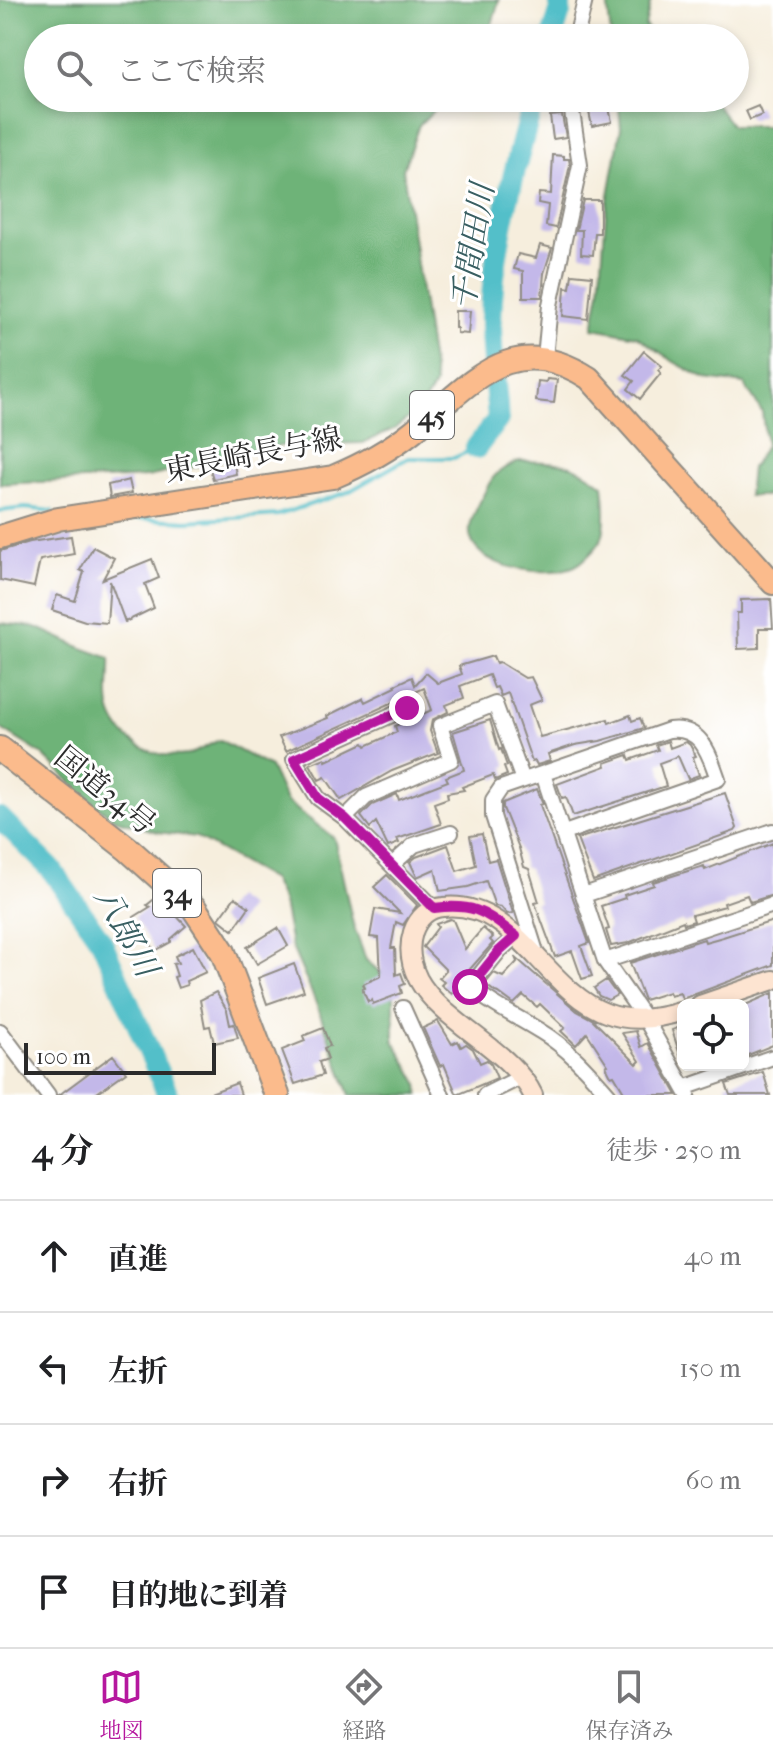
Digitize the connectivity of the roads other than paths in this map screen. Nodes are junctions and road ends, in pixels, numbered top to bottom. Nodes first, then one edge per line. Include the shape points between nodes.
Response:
1 (585, 0) edge
2 (579, 24) edge
3 (572, 112) edge
4 (545, 358) junction
5 (0, 537) edge
6 (773, 583) edge
7 (407, 708) dead end
8 (0, 749) edge
9 (543, 774) junction
10 (523, 780) junction
11 (345, 818) junction
12 (773, 831) edge
13 (451, 833) dead end
14 (564, 833) junction
15 (393, 864) junction
16 (584, 895) junction
17 (773, 905) edge
18 (434, 908) junction
19 (516, 936) junction
20 (539, 960) junction
21 (605, 961) junction
22 (773, 980) edge
23 (718, 999) edge
24 (403, 1008) dead end
25 (677, 1013) edge
26 (646, 1020) junction
27 (0, 1031) edge
28 (773, 1057) edge
29 (521, 1077) junction
30 (686, 1092) edge
31 (48, 1095) edge
32 (277, 1095) edge
33 (442, 1095) edge
34 (485, 1095) edge
35 (533, 1095) edge
36 (609, 1095) edge

1 - 2 street
3 - 4 street via 580,165 550,305
4 - 5 main road, 東長崎長与線 / 45 via 502,363 388,450 333,477 58,519
4 - 6 main road, 東長崎長与線 / 45 via 589,378
7 - 11 street via 294,759 318,798
8 - 32 highway, 国道34号 / 34 via 194,908 223,952
9 - 10 street
9 - 14 street
9 - 14 street via 678,729 700,739 718,779
10 - 11 street via 495,704 440,726 451,760 366,797
10 - 20 street via 501,788 493,800 493,816
11 - 15 street
12 - 16 street
13 - 15 street via 414,845
14 - 16 street
15 - 18 street
16 - 21 street
17 - 21 street
18 - 19 street via 473,908
18 - 29 street via 422,916 412,936 418,978 434,999
19 - 20 street
19 - 36 street via 470,987 542,1031
20 - 26 street via 589,1004
21 - 26 street
22 - 23 street
24 - 33 street
25 - 26 street
26 - 30 street
27 - 31 street
28 - 30 street
29 - 34 street
29 - 35 street

